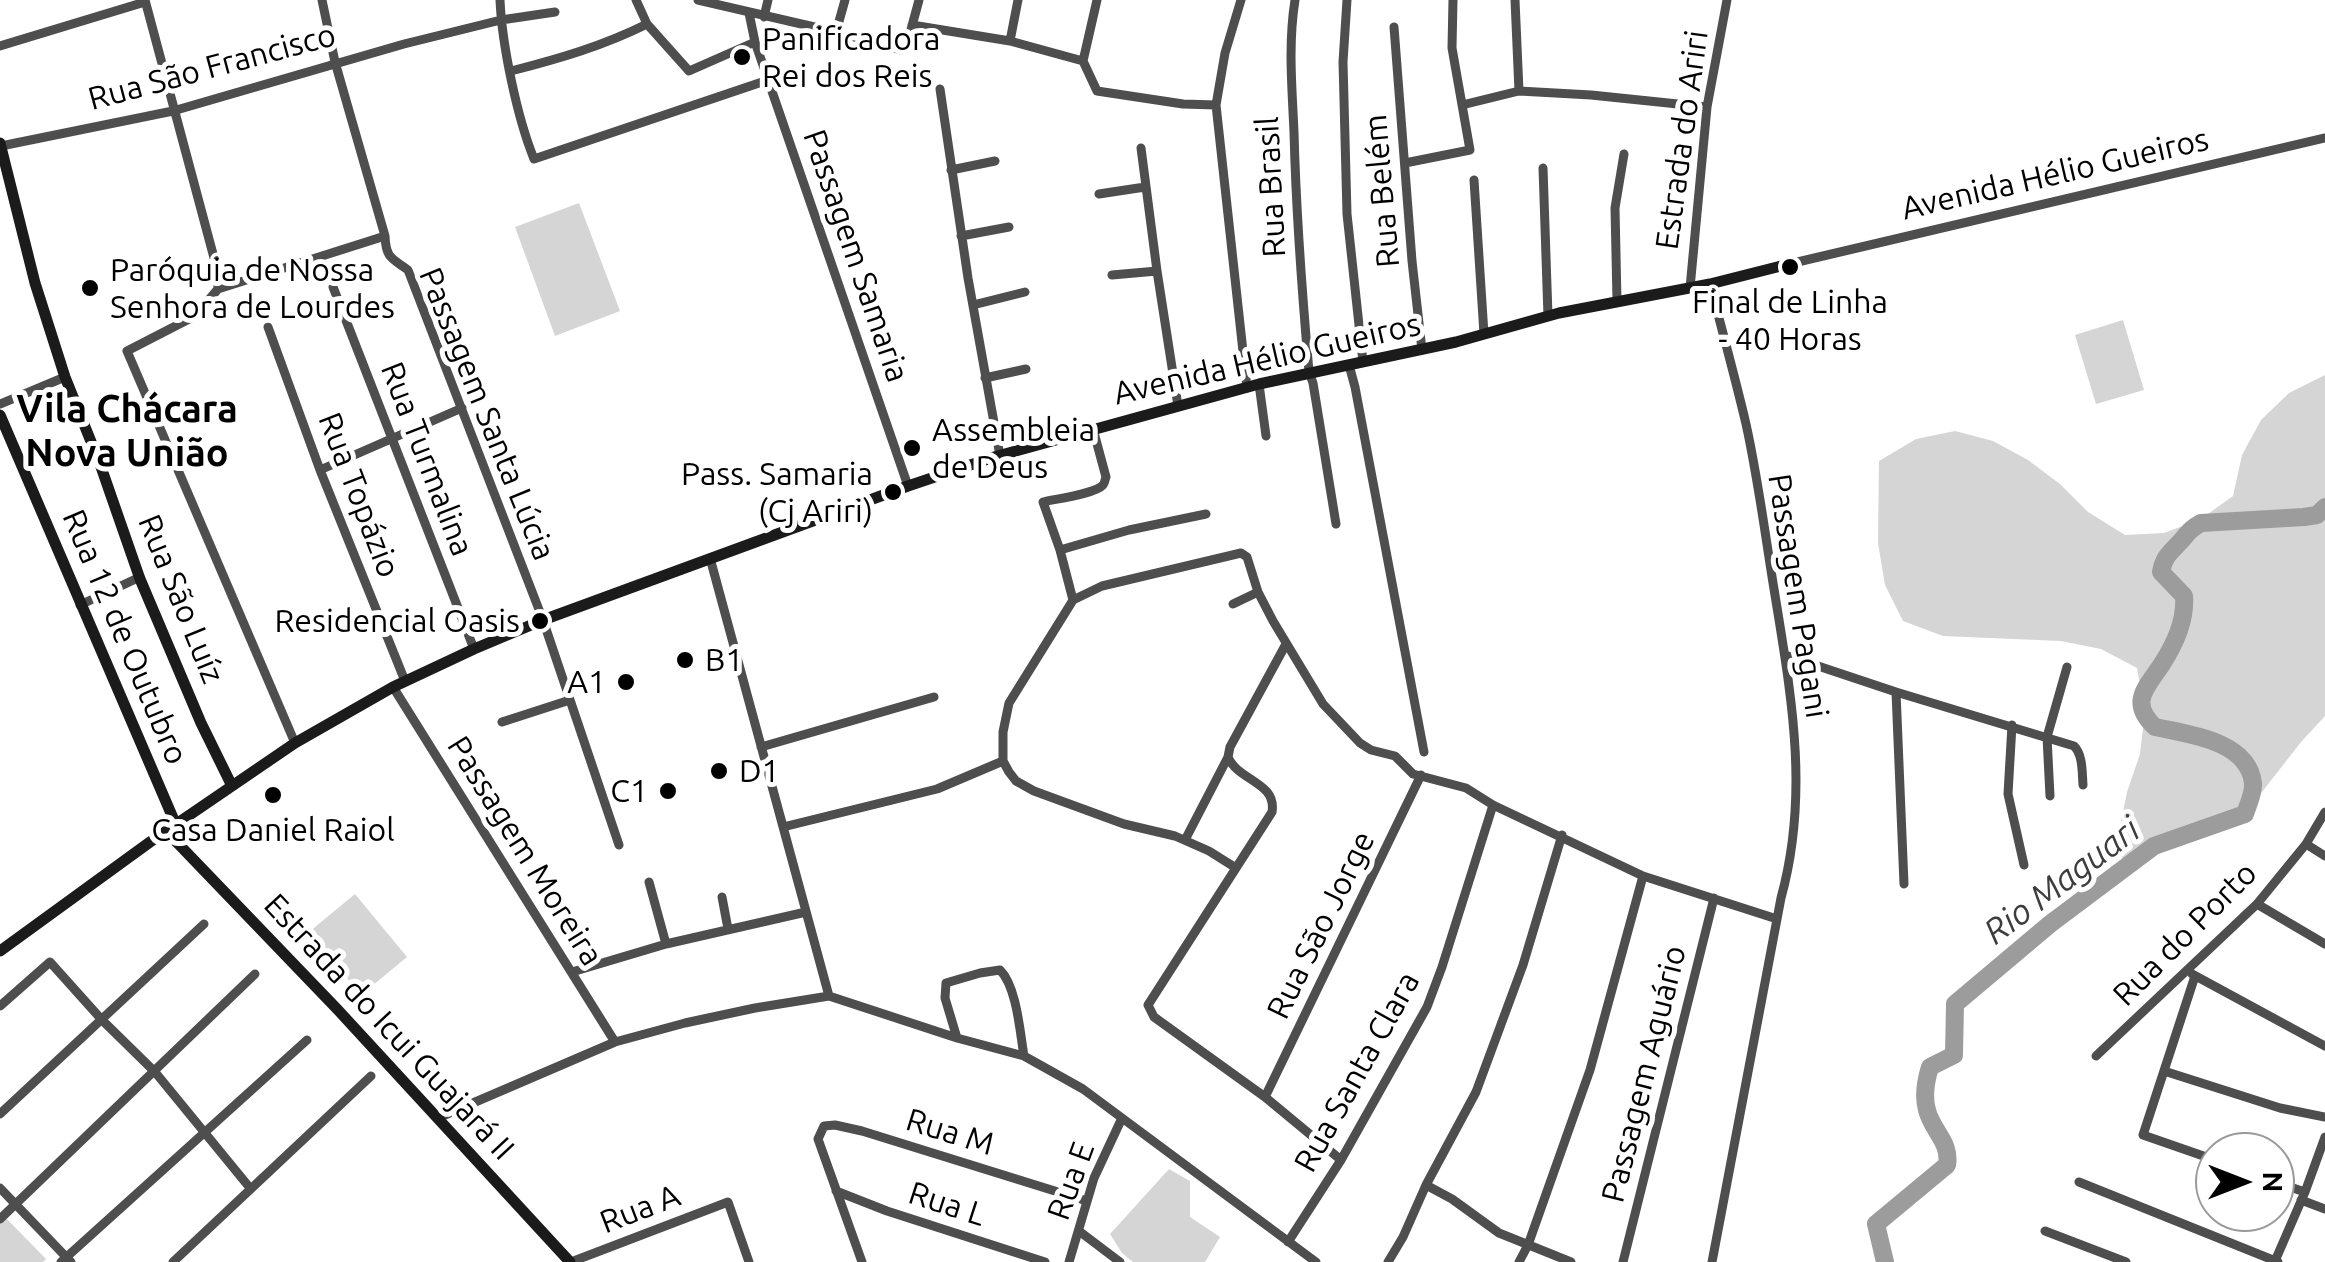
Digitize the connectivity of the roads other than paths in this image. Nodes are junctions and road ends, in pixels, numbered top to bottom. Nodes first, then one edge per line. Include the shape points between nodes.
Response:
1 (322, 0) edge
2 (500, 0) edge
3 (636, 0) edge
4 (698, 0) edge
5 (768, 0) edge
6 (845, 0) edge
7 (918, 0) edge
8 (1018, 0) edge
9 (1097, 0) edge
10 (1241, 0) edge
11 (1295, 0) edge
12 (1347, 0) edge
13 (1453, 0) edge
14 (1516, 0) edge
15 (1727, 0) edge
16 (145, 1) edge
17 (555, 12) dead end
18 (750, 14) junction
19 (764, 17) junction
20 (501, 20) junction
21 (647, 24) junction
22 (912, 26) junction
23 (1394, 28) dead end
24 (836, 32) junction
25 (1010, 41) junction
26 (755, 42) junction
27 (0, 46) edge
28 (1083, 61) junction
29 (335, 62) junction
30 (511, 71) junction
31 (768, 80) junction
32 (940, 90) dead end
33 (1519, 91) junction
34 (1216, 105) junction
35 (1462, 106) junction
36 (1708, 106) junction
37 (173, 111) junction
38 (2325, 138) edge
39 (0, 145) edge
40 (1141, 148) dead end
41 (1624, 154) dead end
42 (994, 161) dead end
43 (1404, 163) junction
44 (1542, 168) dead end
45 (951, 170) junction
46 (1474, 180) dead end
47 (1145, 187) junction
48 (1098, 194) dead end
49 (1009, 227) dead end
50 (385, 236) junction
51 (962, 236) junction
52 (1789, 264) joint
53 (1157, 271) junction
54 (1112, 275) dead end
55 (1710, 284) junction
56 (333, 288) dead end
57 (1690, 288) junction
58 (218, 289) junction
59 (1025, 292) dead end
60 (1618, 302) junction
61 (974, 305) junction
62 (1548, 316) junction
63 (268, 327) dead end
64 (1484, 334) junction
65 (1422, 350) junction
66 (1364, 362) junction
67 (1348, 365) junction
68 (1026, 369) dead end
69 (1309, 372) junction
70 (64, 377) junction
71 (984, 378) junction
72 (1253, 386) junction
73 (0, 404) edge
74 (1178, 406) junction
75 (462, 408) junction
76 (0, 415) edge
77 (1093, 429) junction
78 (1266, 436) dead end
79 (392, 439) junction
80 (1000, 456) junction
81 (320, 470) junction
82 (908, 486) junction
83 (1206, 514) dead end
84 (1336, 524) dead end
85 (1060, 550) junction
86 (710, 558) junction
87 (140, 577) junction
88 (1258, 592) junction
89 (1073, 600) junction
90 (1233, 604) dead end
91 (80, 605) junction
92 (544, 620) junction
93 (1286, 644) junction
94 (474, 649) junction
95 (1785, 654) junction
96 (2066, 668) dead end
97 (399, 684) junction
98 (1896, 692) junction
99 (934, 697) dead end
100 (570, 700) junction
101 (502, 722) dead end
102 (2012, 725) junction
103 (2047, 736) junction
104 (295, 744) junction
105 (761, 746) junction
106 (1424, 752) dead end
107 (1228, 757) junction
108 (1003, 760) junction
109 (1421, 775) junction
110 (2082, 785) dead end
111 (232, 786) junction
112 (2050, 796) dead end
113 (1493, 804) junction
114 (2325, 812) edge
115 (171, 828) junction
116 (783, 828) junction
117 (1562, 836) junction
118 (1185, 840) junction
119 (2306, 844) junction
120 (619, 846) dead end
121 (2325, 856) edge
122 (2024, 865) dead end
123 (1236, 868) junction
124 (1643, 876) junction
125 (650, 882) dead end
126 (1904, 884) dead end
127 (722, 896) dead end
128 (1714, 898) junction
129 (2256, 904) junction
130 (806, 912) junction
131 (1778, 919) junction
132 (204, 924) dead end
133 (728, 928) junction
134 (666, 944) junction
135 (2325, 944) edge
136 (0, 950) edge
137 (2185, 970) junction
138 (572, 972) junction
139 (255, 974) dead end
140 (2195, 976) junction
141 (829, 996) junction
142 (0, 1006) edge
143 (102, 1020) junction
144 (957, 1038) junction
145 (307, 1040) dead end
146 (616, 1042) junction
147 (2325, 1046) edge
148 (1024, 1056) junction
149 (2096, 1056) dead end
150 (2164, 1071) junction
151 (155, 1072) junction
152 (371, 1076) dead end
153 (1265, 1097) junction
154 (0, 1114) edge
155 (2325, 1117) edge
156 (438, 1118) junction
157 (1122, 1118) junction
158 (205, 1134) junction
159 (2325, 1137) edge
160 (2195, 1153) edge
161 (1342, 1160) junction
162 (2079, 1182) dead end
163 (1426, 1185) junction
164 (0, 1188) edge
165 (250, 1188) junction
166 (836, 1191) junction
167 (2295, 1192) edge
168 (2303, 1196) junction
169 (1088, 1200) junction
170 (15, 1205) junction
171 (2325, 1209) edge
172 (0, 1219) edge
173 (1079, 1231) junction
174 (2045, 1231) dead end
175 (1288, 1242) junction
176 (1528, 1246) junction
177 (66, 1260) edge
178 (173, 1262) edge
179 (570, 1262) edge
180 (749, 1262) edge
181 (862, 1262) edge
182 (1045, 1262) edge
183 (1069, 1262) edge
184 (1120, 1262) edge
185 (1316, 1262) edge
186 (1388, 1262) edge
187 (1519, 1262) edge
188 (1571, 1262) edge
189 (1623, 1262) edge
190 (1712, 1262) edge
191 (2126, 1262) edge
192 (2277, 1262) edge

1 - 29 street, Passagem Santa Lúcia
2 - 20 street
3 - 21 street
4 - 18 street
5 - 19 street
6 - 24 street
7 - 22 street
8 - 25 street
9 - 28 street
10 - 34 street
11 - 69 street, Rua Brasil via 1290,70
12 - 66 street via 1347,214
13 - 35 street via 1452,48
14 - 33 street
15 - 36 street, Estrada do Ariri
16 - 27 street
16 - 37 street
17 - 20 street, Rua São Francisco
18 - 19 street
18 - 26 street, Passagem Samaria
19 - 24 street
20 - 29 street, Rua São Francisco
20 - 30 street
21 - 26 street via 690,71
21 - 30 street via 614,41
22 - 24 street via 900,50
22 - 25 street
23 - 43 street, Rua Belém
25 - 28 street
26 - 31 street, Passagem Samaria
28 - 34 street via 1097,90
29 - 37 street, Rua São Francisco
29 - 50 street, Passagem Santa Lúcia
30 - 31 street via 534,160
31 - 82 street, Passagem Samaria
32 - 45 street
33 - 35 street
33 - 36 street
34 - 72 street
35 - 43 street via 1470,150
36 - 57 street, Estrada do Ariri
37 - 39 street, Rua São Francisco
37 - 58 street
38 - 52 street, Avenida Hélio Gueiros
39 - 70 main road, Rua São Luíz
40 - 47 street
41 - 60 street via 1615,208
42 - 45 street
43 - 65 street, Rua Belém
44 - 62 street
45 - 51 street
46 - 64 street
47 - 48 street
47 - 53 street
49 - 51 street
50 - 58 street
50 - 75 street, Passagem Santa Lúcia via 389,257 408,270
51 - 61 street
52 - 55 main road, Avenida Hélio Gueiros
53 - 54 street
53 - 74 street
55 - 57 main road, Avenida Hélio Gueiros
55 - 95 street, Passagem Pagani via 1746,426
56 - 79 street, Rua Turmalina
57 - 60 main road, Avenida Hélio Gueiros
58 - 104 street via 195,316 128,350
59 - 61 street
60 - 62 main road, Avenida Hélio Gueiros
61 - 71 street
62 - 64 main road, Avenida Hélio Gueiros
63 - 81 street, Rua Topázio
64 - 65 main road, Avenida Hélio Gueiros
65 - 66 main road, Avenida Hélio Gueiros
66 - 67 main road, Avenida Hélio Gueiros
67 - 69 main road, Avenida Hélio Gueiros
67 - 106 street
68 - 71 street
69 - 72 main road, Avenida Hélio Gueiros
69 - 84 street, Rua Brasil
70 - 73 street
70 - 87 main road, Rua São Luíz
71 - 80 street
72 - 74 main road, Avenida Hélio Gueiros
72 - 78 street
74 - 77 main road, Avenida Hélio Gueiros
75 - 79 street
75 - 92 street, Passagem Santa Lúcia
76 - 91 main road, Rua 12 de Outubro
77 - 80 main road, Avenida Hélio Gueiros
77 - 85 street via 1104,484 1042,502
79 - 81 street
79 - 94 street, Rua Turmalina
80 - 82 main road, Avenida Hélio Gueiros
81 - 97 street, Rua Topázio
82 - 86 main road, Avenida Hélio Gueiros
83 - 85 street
85 - 89 street
86 - 92 main road, Avenida Hélio Gueiros
86 - 105 street
87 - 91 street
87 - 111 main road, Rua São Luíz
88 - 89 street via 1242,553 1102,586
88 - 90 street
88 - 93 street
89 - 108 street via 1009,704
91 - 115 main road, Rua 12 de Outubro
92 - 94 main road, Avenida Hélio Gueiros
92 - 100 street, Passagem Santa Lúcia
93 - 107 street
93 - 109 street via 1348,732
94 - 97 main road, Avenida Hélio Gueiros
95 - 98 street
95 - 131 street, Passagem Pagani via 1796,808
96 - 103 street
97 - 104 main road, Avenida Hélio Gueiros
97 - 138 street, Passagem Moreira
98 - 102 street
98 - 126 street
99 - 105 street
100 - 101 street
100 - 120 street, Passagem Santa Lúcia
102 - 103 street
102 - 122 street via 2008,794
103 - 110 street via 2078,749
103 - 112 street
104 - 111 main road, Avenida Hélio Gueiros
105 - 116 street
107 - 118 street
107 - 123 street via 1274,803
108 - 116 street via 937,788
108 - 118 street via 1016,781 1034,791
109 - 113 street
109 - 153 street, Rua São Jorge
111 - 115 main road, Avenida Hélio Gueiros
113 - 117 street
113 - 161 street, Rua Santa Clara via 1427,1007
114 - 119 street, Rua do Porto
115 - 136 main road, Avenida Hélio Gueiros
115 - 156 main road, Estrada do Icui Guajará II
116 - 130 street
117 - 124 street
117 - 163 street via 1476,1092
118 - 123 street
119 - 121 street
119 - 129 street, Rua do Porto
123 - 153 street via 1148,1005 1154,1017
124 - 128 street
124 - 176 street via 1590,1070
125 - 134 street
127 - 133 street
128 - 131 street
128 - 189 street, Passagem Aguário
129 - 135 street
129 - 137 street, Rua do Porto
130 - 133 street
130 - 141 street
131 - 190 street, Passagem Pagani
132 - 143 street
133 - 134 street
134 - 138 street
137 - 140 street
137 - 149 street, Rua do Porto
138 - 146 street, Passagem Moreira
139 - 151 street
140 - 147 street
140 - 150 street
141 - 144 street
141 - 146 street
142 - 143 street via 50,962
143 - 151 street
143 - 154 street
144 - 148 street
144 - 148 street via 946,983 1000,970
145 - 158 street
146 - 156 street
148 - 157 street
150 - 155 street
150 - 160 street via 2143,1135
151 - 158 street
151 - 170 street
152 - 165 street
153 - 161 street
156 - 179 main road, Estrada do Icui Guajará II
157 - 169 street, Rua E
157 - 175 street
158 - 165 street
158 - 177 street
159 - 168 street
161 - 175 street, Rua Santa Clara
162 - 192 street
163 - 176 street
163 - 186 street
164 - 170 street
165 - 178 street
166 - 169 street, Rua M via 818,1140 824,1126 835,1124
166 - 181 street
166 - 182 street, Rua L
167 - 168 street
168 - 171 street
168 - 192 street
169 - 173 street, Rua E
170 - 172 street
170 - 177 street
173 - 183 street, Rua E
173 - 184 street
174 - 191 street
175 - 185 street
176 - 187 street
176 - 188 street
179 - 180 street, Rua A via 728,1202

